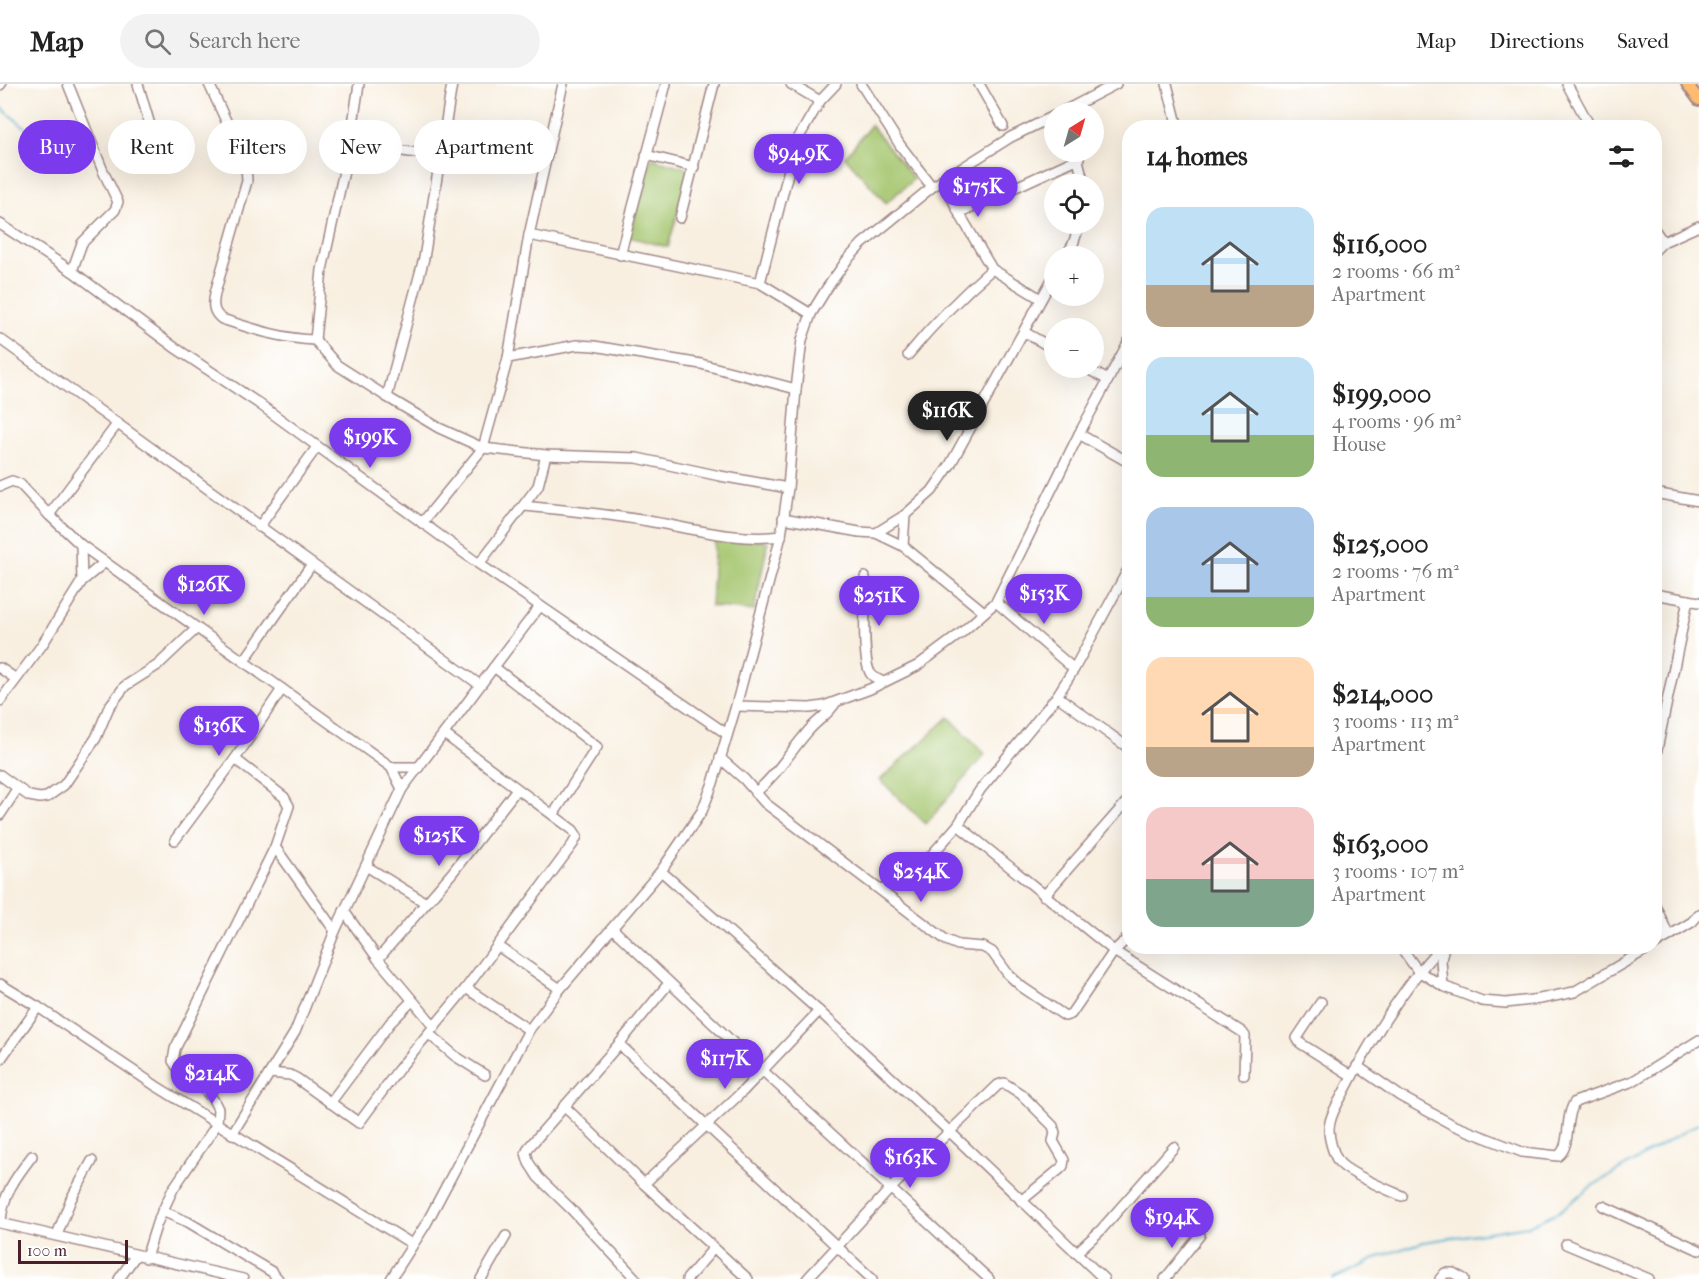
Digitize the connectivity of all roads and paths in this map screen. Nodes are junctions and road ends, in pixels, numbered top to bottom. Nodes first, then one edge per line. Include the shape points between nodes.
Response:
1 (68, 84) edge
2 (138, 84) edge
3 (208, 84) edge
4 (359, 84) edge
5 (452, 84) edge
6 (563, 84) edge
7 (666, 84) edge
8 (714, 84) edge
9 (791, 84) edge
10 (836, 84) edge
11 (861, 84) edge
12 (979, 84) edge
13 (1116, 84) edge
14 (1167, 84) edge
15 (1567, 84) edge
16 (1687, 84) edge
17 (1699, 100) edge
18 (820, 101) junction
19 (1081, 102) edge
20 (149, 120) edge
21 (354, 120) edge
22 (445, 120) edge
23 (555, 120) edge
24 (1177, 120) edge
25 (1587, 120) edge
26 (1044, 121) edge
27 (1003, 126) dead end
28 (645, 155) junction
29 (1064, 162) edge
30 (694, 167) junction
31 (343, 174) edge
32 (437, 174) edge
33 (543, 174) edge
34 (943, 179) junction
35 (932, 187) junction
36 (958, 213) junction
37 (680, 218) dead end
38 (0, 224) edge
39 (1699, 226) edge
40 (529, 235) junction
41 (1663, 242) edge
42 (620, 255) junction
43 (992, 269) junction
44 (72, 271) junction
45 (760, 283) junction
46 (1044, 294) edge
47 (1041, 299) junction
48 (811, 314) junction
49 (1024, 332) junction
50 (0, 339) edge
51 (315, 340) junction
52 (1044, 343) edge
53 (1122, 354) edge
54 (908, 355) dead end
55 (508, 358) junction
56 (1104, 378) edge
57 (1108, 380) junction
58 (795, 389) junction
59 (387, 397) junction
60 (118, 423) junction
61 (1079, 434) junction
62 (317, 447) junction
63 (483, 448) junction
64 (546, 454) junction
65 (1122, 458) edge
66 (0, 486) edge
67 (788, 488) junction
68 (1662, 494) edge
69 (1699, 501) edge
70 (524, 506) junction
71 (905, 514) junction
72 (49, 515) junction
73 (783, 518) junction
74 (422, 523) junction
75 (259, 527) junction
76 (876, 533) junction
77 (781, 536) junction
78 (81, 545) junction
79 (903, 546) junction
80 (105, 562) junction
81 (312, 564) junction
82 (479, 564) junction
83 (866, 577) dead end
84 (82, 581) junction
85 (1122, 581) edge
86 (1662, 595) edge
87 (1688, 600) junction
88 (996, 602) junction
89 (1699, 602) edge
90 (540, 606) junction
91 (984, 612) junction
92 (197, 628) junction
93 (244, 661) junction
94 (494, 667) junction
95 (0, 668) edge
96 (1074, 669) junction
97 (16, 679) junction
98 (883, 682) junction
99 (480, 685) junction
100 (282, 689) junction
101 (1057, 696) junction
102 (0, 701) edge
103 (836, 702) junction
104 (736, 706) junction
105 (1662, 725) edge
106 (444, 734) junction
107 (728, 734) junction
108 (1122, 743) edge
109 (720, 758) junction
110 (235, 759) junction
111 (391, 767) junction
112 (419, 767) junction
113 (0, 775) edge
114 (17, 789) junction
115 (402, 789) junction
116 (517, 789) junction
117 (755, 792) junction
118 (1122, 807) edge
119 (0, 814) edge
120 (553, 815) junction
121 (958, 825) junction
122 (175, 840) dead end
123 (275, 847) junction
124 (366, 866) junction
125 (661, 871) junction
126 (894, 884) junction
127 (881, 890) junction
128 (1044, 896) junction
129 (895, 901) junction
130 (426, 903) junction
131 (344, 911) junction
132 (1699, 914) edge
133 (1662, 921) edge
134 (613, 929) junction
135 (335, 931) junction
136 (1669, 936) junction
137 (1662, 940) edge
138 (1122, 944) edge
139 (498, 946) junction
140 (1114, 951) junction
141 (1406, 954) edge
142 (1434, 954) edge
143 (1441, 954) edge
144 (1639, 954) edge
145 (378, 959) junction
146 (1418, 971) junction
147 (669, 983) junction
148 (0, 984) edge
149 (1443, 986) junction
150 (466, 988) junction
151 (560, 989) junction
152 (412, 1001) junction
153 (1321, 1002) dead end
154 (38, 1007) junction
155 (819, 1011) junction
156 (432, 1030) junction
157 (529, 1030) junction
158 (1699, 1040) edge
159 (619, 1044) junction
160 (0, 1060) edge
161 (1357, 1066) junction
162 (762, 1070) junction
163 (270, 1073) junction
164 (484, 1075) dead end
165 (1244, 1075) dead end
166 (1352, 1076) junction
167 (330, 1103) junction
168 (564, 1106) junction
169 (218, 1124) junction
170 (707, 1127) junction
171 (950, 1132) junction
172 (232, 1134) junction
173 (1174, 1147) dead end
174 (32, 1156) dead end
175 (92, 1161) dead end
176 (644, 1184) junction
177 (891, 1188) junction
178 (1402, 1196) dead end
179 (1021, 1201) junction
180 (1603, 1206) dead end
181 (162, 1211) junction
182 (0, 1223) edge
183 (57, 1235) junction
184 (1200, 1235) dead end
185 (506, 1236) dead end
186 (412, 1244) junction
187 (1566, 1244) dead end
188 (838, 1245) junction
189 (713, 1249) junction
190 (1699, 1250) edge
191 (1076, 1253) junction
192 (141, 1256) junction
193 (119, 1279) edge
194 (243, 1279) edge
195 (278, 1279) edge
196 (391, 1279) edge
197 (481, 1279) edge
198 (636, 1279) edge
199 (687, 1279) edge
200 (748, 1279) edge
201 (807, 1279) edge
202 (872, 1279) edge
203 (989, 1279) edge
204 (1104, 1279) edge
205 (1165, 1279) edge
206 (1440, 1279) edge
207 (1464, 1279) edge
208 (1649, 1279) edge

1 - 44 street via 118,202 115,210 82,243
2 - 20 street
3 - 51 street via 248,172 215,293 216,315 278,336
4 - 21 street
5 - 22 street
6 - 23 street
7 - 28 street
8 - 30 street
9 - 18 street
10 - 18 street
11 - 35 street via 900,146
12 - 27 street
13 - 19 street
14 - 24 street
15 - 25 street
16 - 17 main road
18 - 45 street via 796,142
26 - 34 street
28 - 30 street
28 - 42 street
29 - 36 street
30 - 37 street
31 - 51 street via 322,270
32 - 59 street via 424,258
33 - 40 street
34 - 35 street
34 - 36 street
35 - 48 street via 862,244
36 - 43 street
38 - 44 street
39 - 41 street
40 - 42 street
40 - 55 street
42 - 45 street
43 - 47 street
43 - 54 street via 958,298
44 - 62 street
45 - 48 street
46 - 47 street
47 - 49 street
48 - 58 street via 802,340
49 - 52 street
49 - 71 street via 940,480
50 - 60 street
51 - 59 street via 337,365
53 - 57 street
55 - 58 street via 577,345 594,346 701,364
55 - 63 street
56 - 57 street
57 - 61 street
58 - 67 street
59 - 63 street
60 - 72 street
60 - 75 street
61 - 65 street
61 - 88 street
62 - 74 street
62 - 75 street
63 - 64 street
63 - 74 street
64 - 67 street via 637,458
64 - 70 street via 538,486
66 - 72 street via 12,481 20,484
67 - 73 street
68 - 69 street
70 - 77 street via 733,535
70 - 82 street
71 - 76 street
71 - 79 street
72 - 78 street
73 - 76 street
73 - 77 street
74 - 82 street
75 - 81 street
76 - 79 street
77 - 104 street
78 - 80 street
78 - 84 street
79 - 91 street
80 - 84 street
80 - 92 street
81 - 93 street
81 - 99 street
82 - 90 street
83 - 98 street via 868,667
84 - 97 street
85 - 96 street
86 - 87 street
87 - 89 street
87 - 105 street
88 - 91 street
88 - 96 street
90 - 94 street
90 - 107 street
91 - 98 street via 933,655
92 - 93 street
92 - 114 street via 158,665 125,686 64,785 40,798
93 - 100 street
94 - 99 street
94 - 120 street via 597,747
95 - 97 street
96 - 101 street
97 - 102 street
98 - 103 street
99 - 106 street
100 - 110 street
100 - 111 street
101 - 108 street
101 - 121 street via 980,790
103 - 104 street via 810,708
103 - 117 street
104 - 107 street
106 - 112 street
106 - 116 street
107 - 109 street
109 - 117 street
109 - 125 street via 702,811
110 - 122 street
110 - 123 street via 284,797 289,806
111 - 112 street
111 - 115 street
112 - 115 street
113 - 114 street
114 - 119 street
115 - 124 street
116 - 120 street
116 - 130 street
117 - 127 street
118 - 128 street
120 - 139 street via 577,836
121 - 126 street via 929,858
121 - 128 street
123 - 135 street
123 - 169 street via 173,1060 214,1101
124 - 130 street
124 - 131 street
125 - 134 street
125 - 155 street
126 - 127 street
126 - 129 street
127 - 129 street
128 - 140 street
129 - 140 street via 946,940 992,952 1022,987 1065,1016 1071,1014
130 - 145 street
131 - 135 street
131 - 145 street
132 - 136 street
133 - 136 street
134 - 147 street
134 - 151 street
135 - 163 street via 295,1032
136 - 137 street
138 - 140 street
139 - 150 street
139 - 151 street
140 - 165 street via 1242,1032
141 - 146 street
142 - 146 street
143 - 149 street
144 - 149 street via 1574,992 1540,999 1506,1004 1482,1001
145 - 152 street
146 - 149 street
146 - 161 street
147 - 159 street
147 - 162 street
148 - 154 street
150 - 156 street
150 - 157 street
151 - 157 street
152 - 156 street
152 - 167 street via 390,1023
153 - 166 street via 1297,1038
154 - 160 street
154 - 169 street
155 - 162 street
155 - 171 street
156 - 164 street
156 - 167 street via 358,1123
157 - 186 street
158 - 161 street via 1633,1081 1575,1102 1569,1113 1565,1148 1558,1156 1522,1152 1453,1125 1400,1096
159 - 168 street
159 - 170 street
161 - 166 street
162 - 170 street
162 - 177 street
163 - 167 street via 290,1075
163 - 172 street
166 - 178 street via 1329,1129 1338,1162
168 - 176 street
168 - 198 street via 529,1147 529,1163 544,1185
169 - 172 street
169 - 181 street
170 - 176 street
170 - 188 street
171 - 177 street
171 - 179 street
171 - 179 street via 998,1085 1004,1083 1021,1094 1053,1126 1053,1141 1064,1160 1060,1169
172 - 186 street
173 - 191 street
174 - 182 street via 10,1186
175 - 183 street
176 - 189 street
177 - 188 street
177 - 203 street
179 - 191 street
180 - 190 street
181 - 192 street
181 - 195 street via 206,1232 273,1272
182 - 183 street
183 - 192 street
184 - 205 street
185 - 197 street
186 - 196 street
187 - 208 street
188 - 201 street
188 - 202 street
189 - 199 street
189 - 200 street
191 - 204 street
192 - 193 street
192 - 194 street
206 - 207 street via 1445,1273

